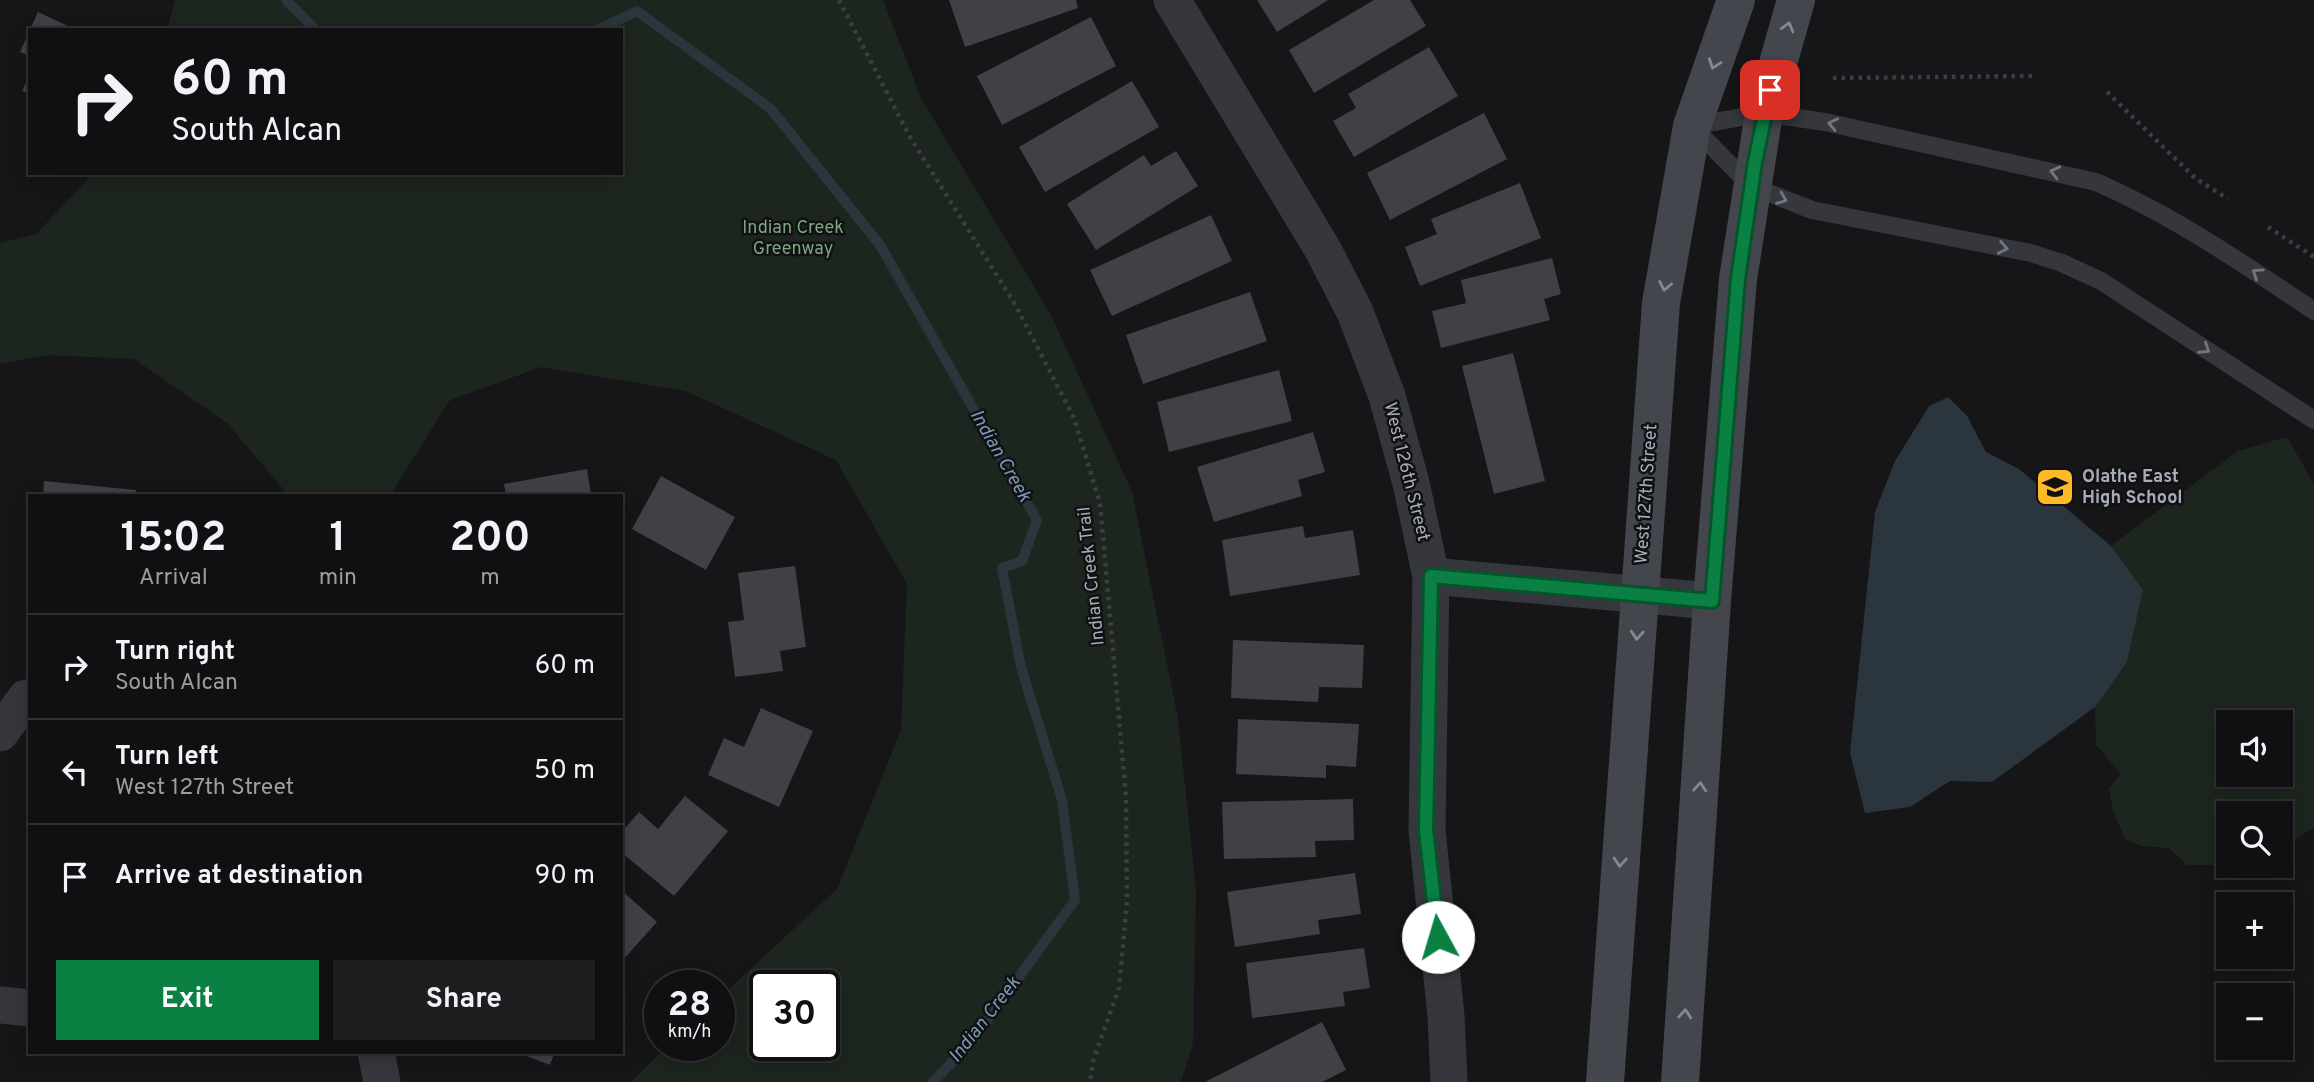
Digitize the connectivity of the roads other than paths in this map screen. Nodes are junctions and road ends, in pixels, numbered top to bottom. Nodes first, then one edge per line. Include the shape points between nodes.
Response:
1 (1172, 0) edge
2 (1736, 0) edge
3 (1796, 0) edge
4 (1764, 113) junction
5 (1692, 126) junction
6 (1751, 186) junction
7 (2314, 311) edge
8 (2314, 420) edge
9 (1431, 576) junction
10 (1640, 594) junction
11 (1712, 601) junction
12 (26, 698) dead end
13 (0, 733) edge
14 (0, 1004) edge
15 (28, 1008) edge
16 (376, 1054) edge
17 (382, 1082) edge
18 (1450, 1082) edge
19 (1605, 1082) edge
20 (1680, 1082) edge

1 - 9 street, West 126th Street via 1322,248 1354,312 1387,396
2 -> 5 main road, West 127th Street
4 -> 3 main road
4 - 5 lane
4 - 6 main road
7 -> 4 lane via 2227,253 2133,198 2096,182 1825,122
5 - 6 lane
5 -> 10 main road, West 127th Street via 1661,303
6 -> 8 lane via 1812,210 2062,262 2101,281
6 - 11 main road via 1738,279
9 - 10 street
9 - 18 street, West 126th Street via 1426,830
10 - 11 street
10 -> 19 main road, West 127th Street
20 -> 11 main road
12 - 13 street
14 - 15 street
16 - 17 street

